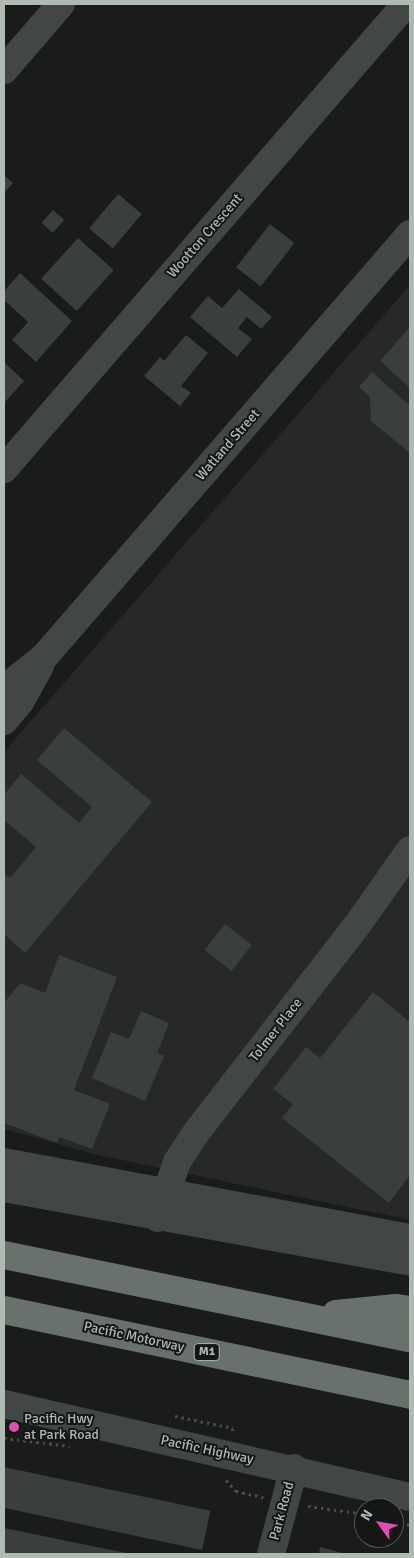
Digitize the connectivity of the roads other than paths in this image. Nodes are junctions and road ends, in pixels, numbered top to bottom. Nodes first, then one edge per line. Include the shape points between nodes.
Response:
1 (406, 4) edge
2 (56, 6) edge
3 (4, 70) edge
4 (410, 234) edge
5 (4, 469) edge
6 (45, 656) junction
7 (4, 688) edge
8 (4, 721) edge
9 (410, 850) edge
10 (4, 1162) edge
11 (4, 1188) edge
12 (162, 1206) junction
13 (410, 1238) edge
14 (4, 1255) edge
15 (410, 1262) edge
16 (4, 1310) edge
17 (410, 1310) edge
18 (314, 1317) junction
19 (410, 1338) edge
20 (410, 1395) edge
21 (4, 1404) edge
22 (294, 1468) junction
23 (410, 1497) edge
24 (271, 1554) edge

1 - 5 street, Wootton Crescent
2 - 3 street
4 - 6 street, Watland Street
6 - 7 street, Watland Street
6 - 8 street, Watland Street via 20,702
9 - 12 street, Tolmer Place via 358,924 194,1134 177,1162
10 - 12 street
11 - 12 street
12 - 13 street
12 - 15 street
14 - 18 highway
16 - 20 highway, Pacific Motorway / M1
17 - 18 highway via 396,1308
18 - 19 highway
21 - 22 street, Pacific Highway
22 - 23 street, Pacific Highway
22 - 24 street, Park Road

